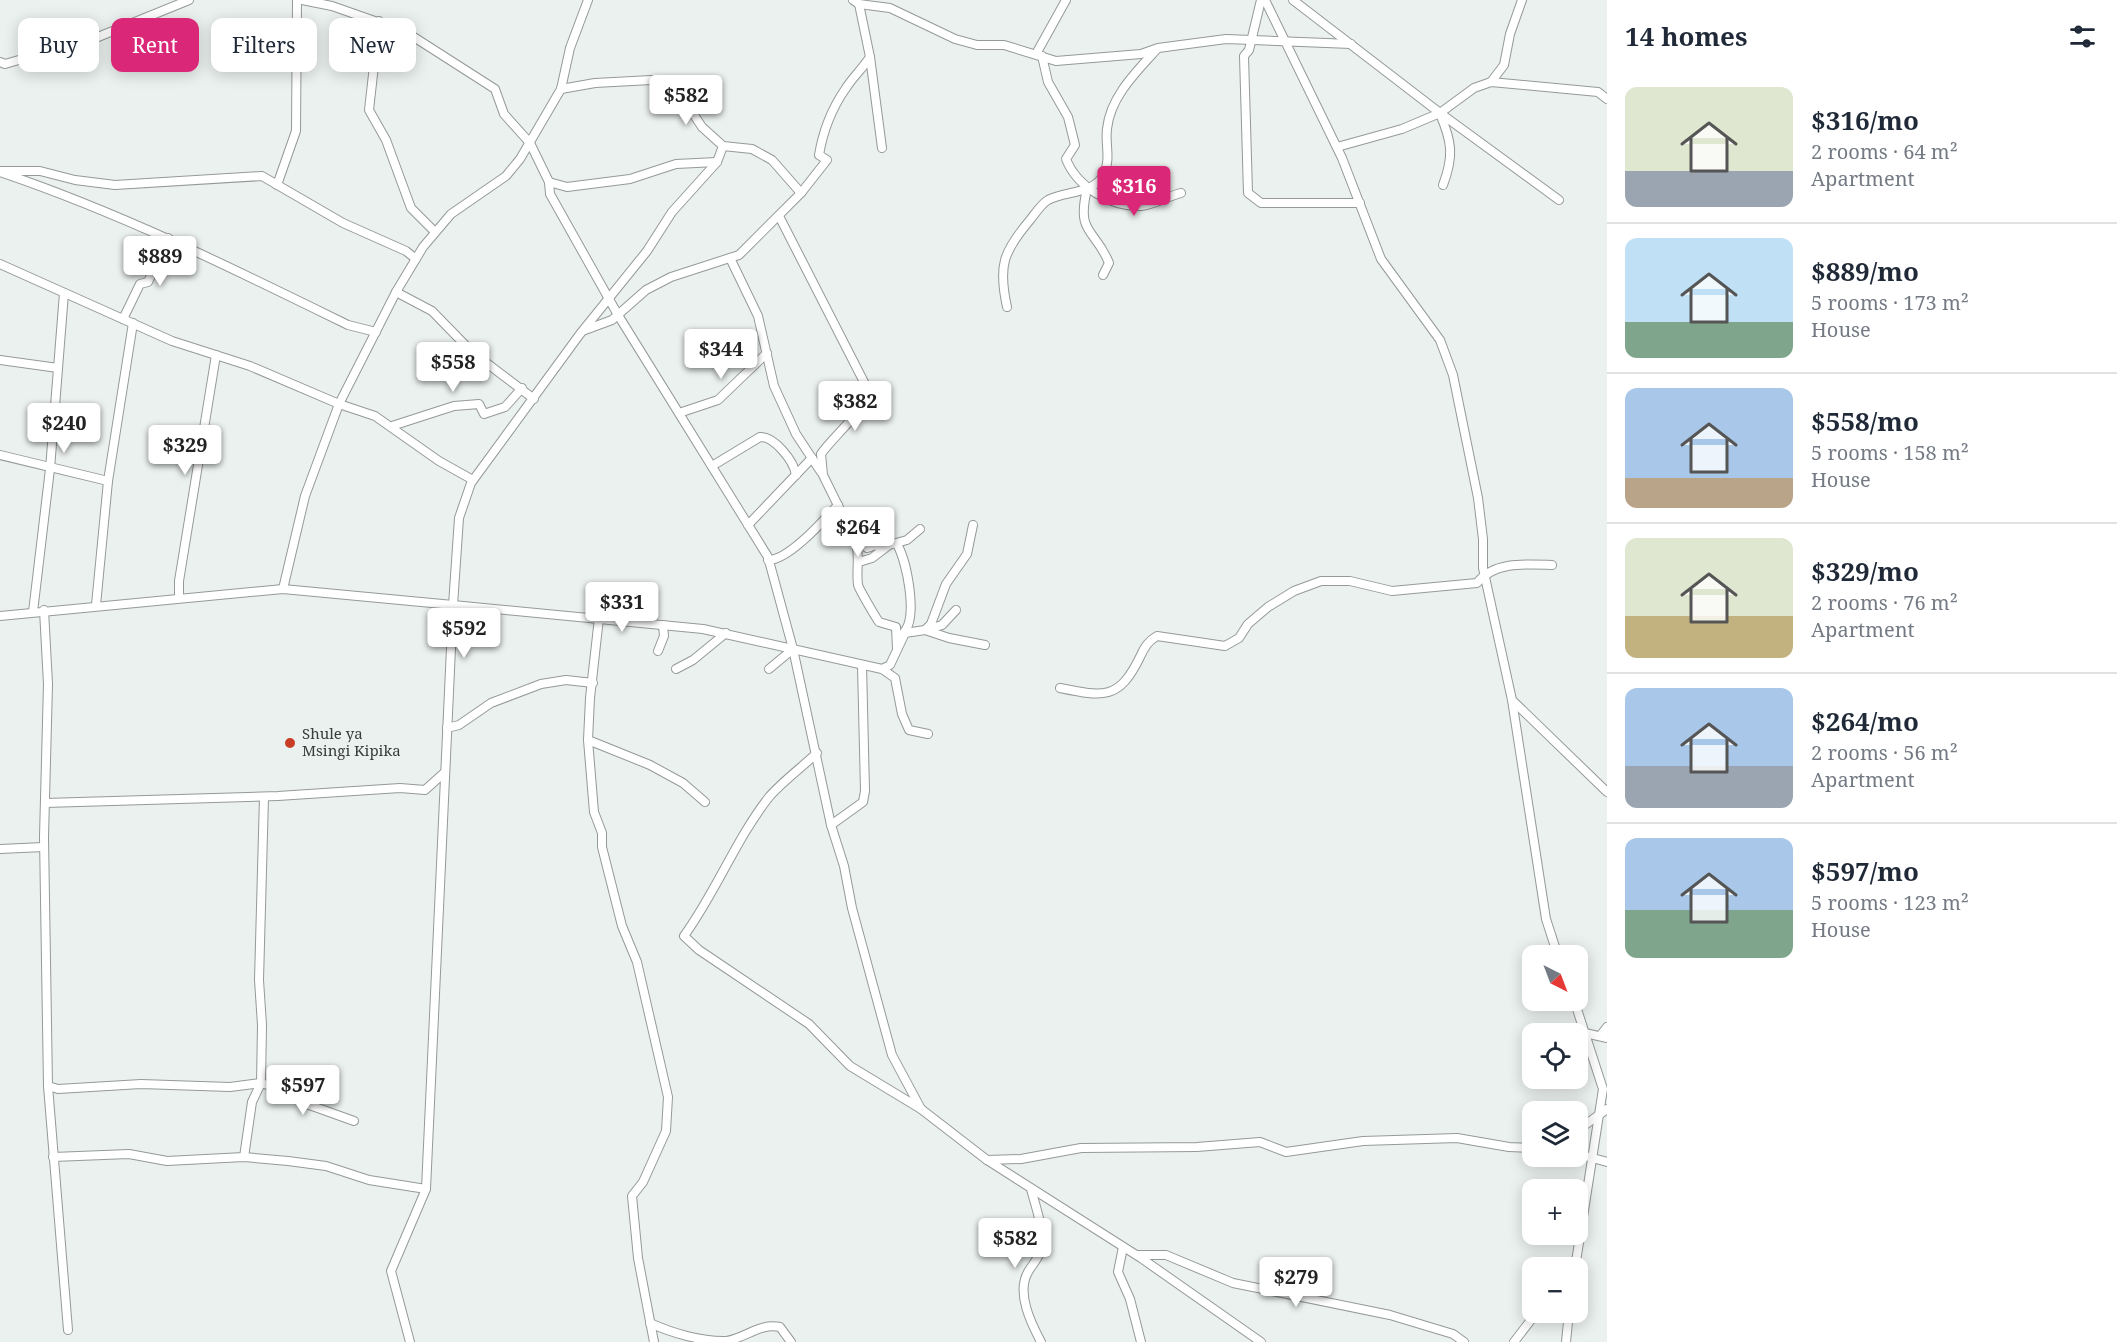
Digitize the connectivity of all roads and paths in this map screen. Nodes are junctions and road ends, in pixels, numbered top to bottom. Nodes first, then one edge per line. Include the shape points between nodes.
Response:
1 (189, 0) edge
2 (297, 0) edge
3 (302, 0) edge
4 (588, 0) edge
5 (1066, 0) edge
6 (1263, 0) edge
7 (1293, 0) edge
8 (1522, 0) edge
9 (856, 2) edge
10 (370, 18) edge
11 (416, 38) edge
12 (1284, 39) junction
13 (1251, 40) junction
14 (1352, 44) junction
15 (1158, 48) junction
16 (1039, 55) junction
17 (870, 57) junction
18 (0, 62) edge
19 (374, 72) edge
20 (1491, 82) junction
21 (561, 89) junction
22 (1607, 99) edge
23 (1440, 112) junction
24 (530, 143) junction
25 (723, 146) junction
26 (1337, 147) junction
27 (882, 148) dead end
28 (717, 162) junction
29 (0, 171) edge
30 (549, 182) junction
31 (277, 185) junction
32 (1443, 185) dead end
33 (1087, 189) junction
34 (1181, 192) dead end
35 (801, 193) junction
36 (1559, 200) dead end
37 (1360, 203) junction
38 (779, 216) junction
39 (435, 232) junction
40 (168, 238) junction
41 (730, 258) junction
42 (416, 259) junction
43 (0, 264) edge
44 (1103, 275) dead end
45 (396, 292) junction
46 (64, 293) junction
47 (609, 300) junction
48 (1007, 307) dead end
49 (618, 315) junction
50 (123, 319) junction
51 (133, 323) junction
52 (376, 332) junction
53 (580, 334) junction
54 (767, 353) junction
55 (216, 355) junction
56 (0, 360) edge
57 (58, 368) junction
58 (522, 388) junction
59 (534, 399) junction
60 (339, 404) junction
61 (680, 413) junction
62 (392, 426) junction
63 (0, 455) edge
64 (812, 458) junction
65 (712, 466) junction
66 (50, 469) junction
67 (796, 475) junction
68 (823, 475) junction
69 (473, 480) junction
70 (108, 481) junction
71 (838, 505) junction
72 (748, 525) junction
73 (973, 525) dead end
74 (920, 529) dead end
75 (850, 534) junction
76 (897, 544) junction
77 (881, 549) junction
78 (768, 560) junction
79 (858, 562) junction
80 (1552, 565) dead end
81 (1484, 574) junction
82 (1477, 583) junction
83 (283, 589) junction
84 (1488, 591) junction
85 (179, 598) junction
86 (96, 605) junction
87 (453, 605) junction
88 (44, 610) junction
89 (956, 610) dead end
90 (33, 612) junction
91 (0, 616) edge
92 (600, 618) junction
93 (663, 625) junction
94 (896, 627) junction
95 (925, 630) junction
96 (726, 633) junction
97 (905, 633) junction
98 (985, 645) dead end
99 (792, 649) junction
100 (897, 650) junction
101 (658, 651) dead end
102 (862, 665) junction
103 (676, 669) dead end
104 (769, 669) dead end
105 (882, 669) junction
106 (593, 683) junction
107 (1060, 688) dead end
108 (1512, 700) junction
109 (447, 728) junction
110 (928, 734) dead end
111 (588, 740) junction
112 (817, 753) junction
113 (444, 773) junction
114 (1607, 792) edge
115 (264, 797) junction
116 (705, 802) dead end
117 (45, 803) junction
118 (831, 825) junction
119 (44, 847) junction
120 (0, 849) edge
121 (1554, 945) edge
122 (1607, 1027) edge
123 (1588, 1034) edge
124 (1604, 1037) edge
125 (1588, 1042) edge
126 (261, 1083) junction
127 (48, 1086) junction
128 (1605, 1092) edge
129 (921, 1109) junction
130 (1607, 1109) edge
131 (1599, 1116) junction
132 (354, 1121) dead end
133 (1588, 1123) edge
134 (1522, 1148) edge
135 (1588, 1156) edge
136 (53, 1157) junction
137 (244, 1157) junction
138 (1593, 1157) junction
139 (987, 1160) junction
140 (1607, 1162) edge
141 (426, 1189) junction
142 (1031, 1189) junction
143 (1123, 1247) junction
144 (1135, 1255) junction
145 (1576, 1257) edge
146 (650, 1323) junction
147 (1529, 1323) edge
148 (1568, 1323) edge
149 (68, 1330) dead end
150 (655, 1341) edge
151 (410, 1342) edge
152 (791, 1342) edge
153 (1041, 1342) edge
154 (1141, 1342) edge
155 (1261, 1342) edge
156 (1464, 1342) edge
157 (1514, 1342) edge
158 (1566, 1342) edge

1 - 18 street via 98,37 5,64
2 - 31 street via 296,130
3 - 10 street
4 - 21 street via 570,48
5 - 16 street
6 - 12 street
6 - 13 street
7 - 14 street
8 - 20 street via 1504,64
9 - 16 street via 890,8 955,39 977,45 1004,45
9 - 17 street
11 - 24 street via 495,89 504,114
12 - 13 street
12 - 14 street via 1301,44
12 - 26 street
13 - 15 street via 1226,39
13 - 37 street via 1244,56 1248,193 1261,203
14 - 23 street
15 - 16 street via 1141,54 1056,61
15 - 33 street via 1122,90 1107,128 1109,158 1104,176
16 - 33 street via 1048,82 1068,117 1075,145 1066,159 1072,175
17 - 27 street
17 - 35 street via 847,86 828,122 819,155 826,160
19 - 39 street via 369,110 386,140 411,208
20 - 22 street via 1598,92
20 - 23 street via 1474,88
21 - 24 street
21 - 25 street via 651,80 686,103 702,127
23 - 26 street via 1402,129
23 - 32 street via 1449,136 1451,163
23 - 36 street
24 - 30 street
24 - 39 street via 507,176 466,201
25 - 28 street
25 - 35 street via 752,149 772,160
26 - 37 street
28 - 30 street via 676,164 630,179 567,187
28 - 47 street via 672,212
29 - 31 street via 40,171 115,185 262,176
29 - 40 street
30 - 47 street via 550,194
31 - 42 street
33 - 34 street via 1141,206
33 - 44 street via 1082,209 1088,231 1109,263
33 - 48 street via 1046,201 1016,236 1005,258 1001,279
35 - 38 street
37 - 81 street via 1381,259 1440,340 1453,375 1478,498
38 - 41 street via 744,250
38 - 68 street via 867,388 864,405 821,454
39 - 42 street
40 - 50 street via 148,282 141,284
40 - 52 street via 348,325
41 - 49 street via 671,277 646,290
41 - 54 street via 758,316
42 - 45 street
43 - 46 street
45 - 52 street
45 - 58 street via 432,311 472,352
46 - 50 street
46 - 57 street
47 - 49 street
47 - 53 street
49 - 53 street
49 - 61 street
50 - 51 street
51 - 55 street
51 - 70 street
52 - 60 street
53 - 59 street
54 - 61 street via 718,400
54 - 64 street via 774,386
55 - 60 street
55 - 85 street
56 - 57 street
57 - 66 street
58 - 59 street
58 - 62 street via 506,407 484,414 479,404 454,406
59 - 69 street
60 - 62 street
60 - 83 street via 305,496
61 - 65 street
62 - 69 street via 439,461
63 - 66 street
64 - 67 street
64 - 68 street
65 - 67 street via 766,436 775,442
65 - 72 street
66 - 70 street
66 - 90 street
67 - 72 street
68 - 71 street
69 - 87 street via 459,518
70 - 86 street
71 - 75 street
71 - 78 street via 787,554 777,561
72 - 78 street
73 - 95 street via 968,554 946,584
74 - 76 street
75 - 77 street via 867,548 876,545
75 - 79 street via 859,553
76 - 77 street
76 - 97 street via 910,593 911,614
77 - 79 street via 872,558
78 - 99 street
79 - 94 street via 861,594 879,622
80 - 81 street via 1508,567
81 - 82 street
81 - 84 street
82 - 84 street
82 - 107 street via 1392,591 1350,581 1321,581 1268,607 1239,638 1225,646 1157,636 1150,640 1132,674 1111,694
83 - 85 street
83 - 87 street
84 - 108 street
85 - 86 street
86 - 88 street
87 - 92 street
87 - 109 street
88 - 90 street
88 - 117 street via 48,684
89 - 95 street via 942,625
90 - 91 street
92 - 93 street
92 - 106 street
93 - 96 street
93 - 101 street via 664,636
94 - 97 street via 898,632
94 - 100 street
95 - 97 street
95 - 98 street
96 - 99 street
96 - 103 street
97 - 100 street
99 - 102 street
99 - 104 street
99 - 112 street
100 - 105 street via 890,665
102 - 105 street
102 - 118 street via 866,791 863,802
105 - 110 street via 895,678 909,730
106 - 109 street via 566,680 541,684 491,703 459,725
106 - 111 street
108 - 114 street
108 - 121 street via 1546,919
109 - 113 street
111 - 116 street via 650,765 683,783
111 - 146 street via 594,812 622,926 637,962 668,1097 666,1131 643,1182 632,1196
112 - 118 street
112 - 129 street via 769,798 684,936 810,1024 850,1066
113 - 115 street via 425,790 400,788
113 - 141 street
115 - 117 street
115 - 126 street via 259,980
117 - 119 street
118 - 129 street via 892,1055
119 - 120 street
119 - 127 street
122 - 124 street
123 - 124 street
125 - 128 street
126 - 127 street via 230,1088 141,1084 58,1089
126 - 132 street
126 - 137 street via 252,1102
127 - 136 street
128 - 131 street
129 - 139 street
130 - 131 street
131 - 133 street
131 - 138 street
134 - 139 street via 1457,1138 1363,1141 1286,1152 1260,1142 1197,1148 1081,1148 1021,1159
135 - 138 street
136 - 137 street via 129,1154 167,1161
136 - 149 street
137 - 141 street via 326,1166 369,1180
138 - 140 street
138 - 145 street
139 - 142 street
141 - 151 street via 391,1271
142 - 143 street
142 - 153 street via 1040,1223 1041,1247 1037,1261 1027,1273 1026,1315
143 - 144 street
143 - 154 street via 1118,1272 1131,1299
144 - 155 street
144 - 156 street via 1166,1255 1233,1283 1390,1315 1453,1334
146 - 150 street
146 - 152 street via 693,1338 727,1341 769,1325 780,1327
147 - 157 street
148 - 158 street

